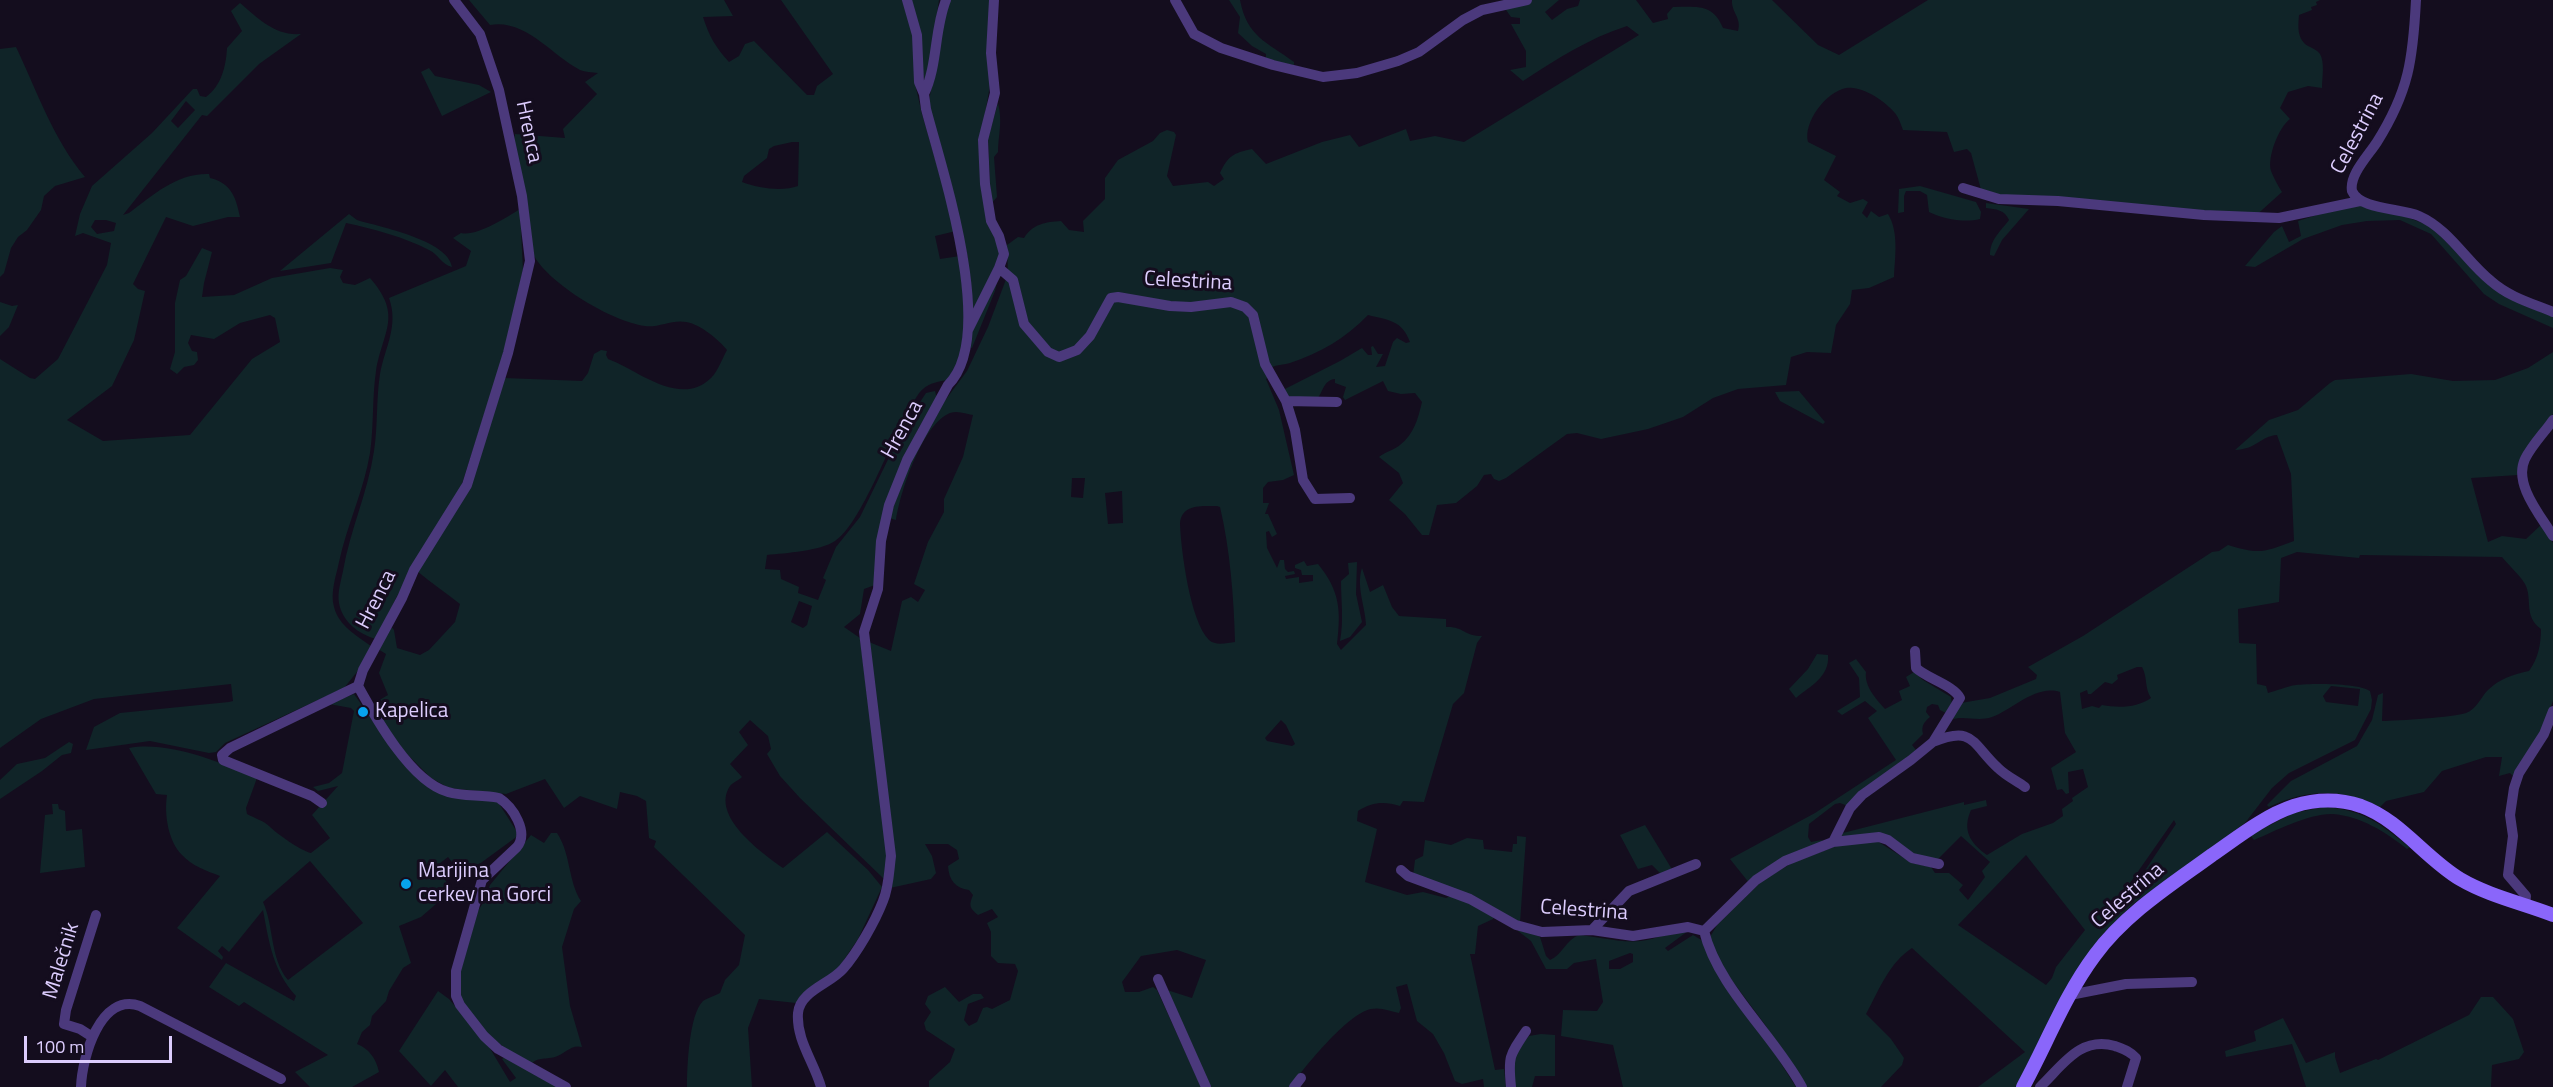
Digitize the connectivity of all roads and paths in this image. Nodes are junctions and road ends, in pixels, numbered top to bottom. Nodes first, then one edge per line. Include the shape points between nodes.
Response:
1 (454, 0) edge
2 (907, 0) edge
3 (946, 0) edge
4 (994, 0) edge
5 (1175, 0) edge
6 (1527, 0) edge
7 (2416, 0) edge
8 (924, 94) junction
9 (1963, 188) dead end
10 (2360, 201) junction
11 (999, 268) junction
12 (2553, 312) edge
13 (967, 333) junction
14 (1286, 401) junction
15 (1337, 402) dead end
16 (2553, 420) edge
17 (1350, 498) dead end
18 (2553, 536) edge
19 (1915, 651) dead end
20 (358, 686) junction
21 (2553, 711) edge
22 (1933, 742) junction
23 (2025, 787) dead end
24 (322, 803) dead end
25 (1833, 842) junction
26 (1696, 864) dead end
27 (1939, 864) dead end
28 (1401, 870) dead end
29 (2525, 905) junction
30 (96, 915) dead end
31 (2553, 915) edge
32 (1592, 930) junction
33 (1704, 931) junction
34 (1158, 979) dead end
35 (2192, 982) dead end
36 (2070, 995) junction
37 (1526, 1031) dead end
38 (91, 1036) junction
39 (281, 1079) dead end
40 (81, 1087) edge
41 (566, 1087) edge
42 (821, 1087) edge
43 (1206, 1087) edge
44 (1511, 1087) edge
45 (1802, 1087) edge
46 (2023, 1087) edge
47 (2040, 1087) edge
48 (2127, 1087) edge

1 - 20 street, Hrenca via 480,34 499,90 522,196 530,261 508,353 467,485 414,570
2 - 8 street, Hrenca via 917,35 919,82
3 - 8 street via 930,82
4 - 11 street via 995,93 982,140 991,221 1004,254
5 - 6 street via 1194,34 1221,48 1323,77 1357,73 1398,61 1419,52 1482,10
7 - 10 street, Celestrina via 2409,72 2394,113 2352,182 2353,195
8 - 13 street, Hrenca via 965,260
9 - 10 street via 1999,199 2279,218
10 - 12 street, Celestrina via 2428,221 2496,285
11 - 13 street
11 - 14 street, Celestrina via 1013,280 1024,324 1048,352 1059,357 1077,350 1090,336 1111,298 1191,307 1232,302 1245,307 1252,315 1265,364
13 - 42 street, Hrenca via 957,377 948,385 907,460 888,505 881,541 878,589 864,632 891,856 888,886 883,902 843,969 803,999 799,1007 798,1030
14 - 15 street
14 - 17 street via 1303,480 1315,499
16 - 18 street via 2525,459 2522,475
19 - 22 street via 1917,668 1960,698
20 - 24 street via 222,755 223,760
20 - 41 street via 387,736 426,779 449,792 499,798 523,831 518,847 482,880 454,986 460,1005 498,1049
21 - 29 street via 2544,734 2519,773 2510,810 2513,836 2508,875 2526,896
22 - 23 street via 1957,734 1967,736 1999,769
22 - 25 street via 1862,795
25 - 27 street via 1879,837 1912,858
25 - 33 street via 1785,861 1756,880
26 - 32 street via 1629,891
28 - 32 street, Celestrina via 1407,876 1470,899 1516,925 1542,932
29 - 31 street, Celestrina
29 - 36 street, Celestrina via 2460,879 2374,812 2350,803 2322,801 2296,805 2250,828 2125,922 2095,955
30 - 38 street, Malečnik via 64,1024
32 - 33 street, Celestrina via 1633,936 1688,927
33 - 45 street via 1719,969 1790,1064
34 - 43 street
35 - 36 street via 2126,984
36 - 46 street, Celestrina
37 - 44 street via 1508,1063
38 - 39 street via 116,1008 133,1003
38 - 40 street
47 - 48 street via 2073,1054 2098,1042 2125,1050 2136,1058

